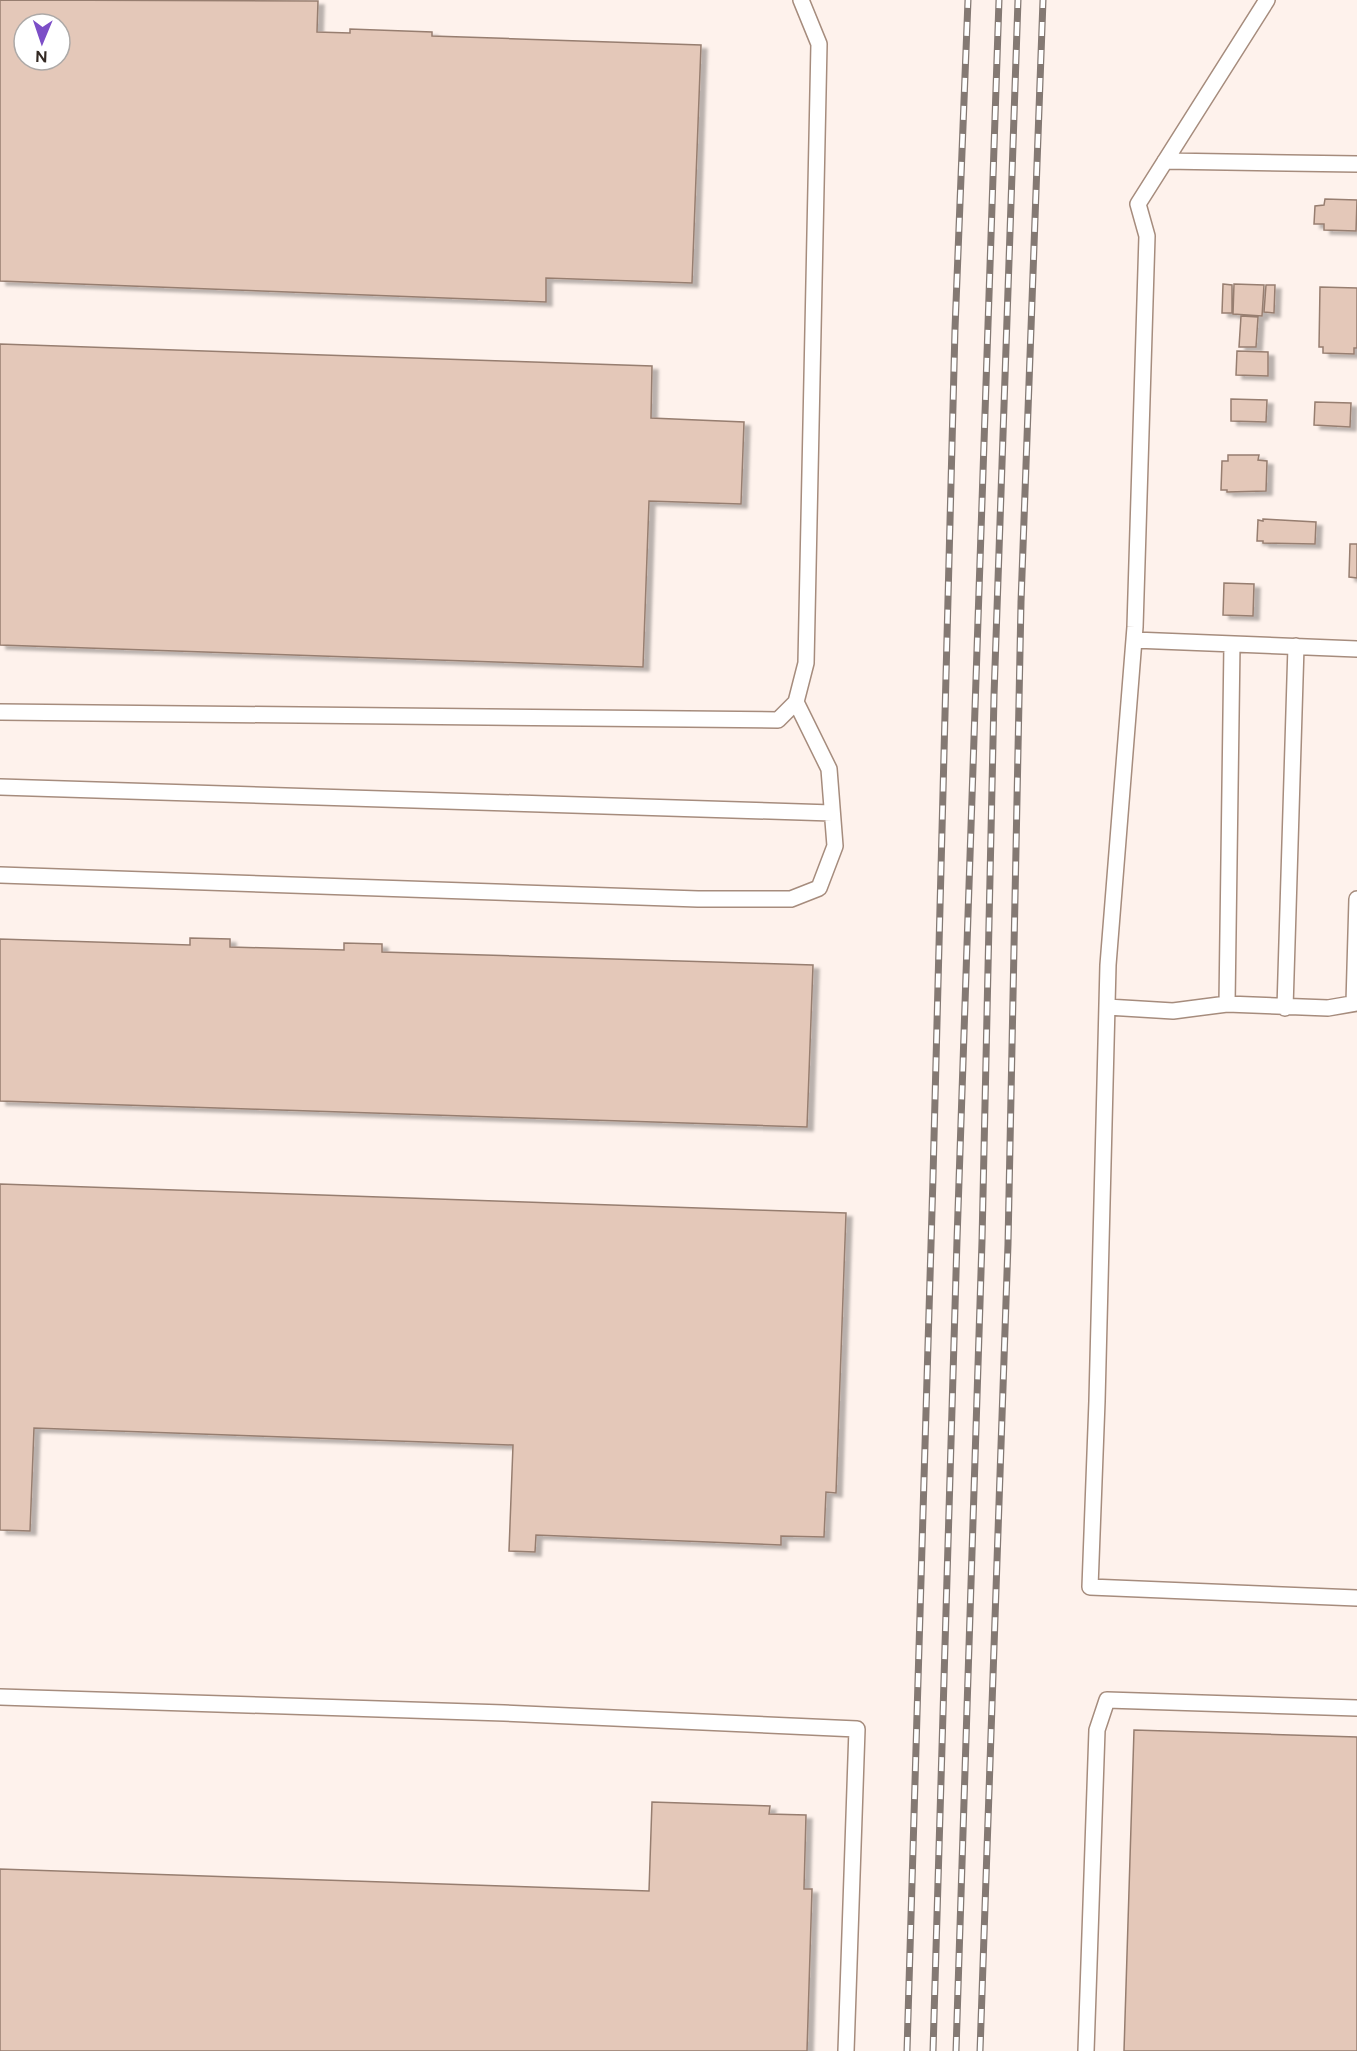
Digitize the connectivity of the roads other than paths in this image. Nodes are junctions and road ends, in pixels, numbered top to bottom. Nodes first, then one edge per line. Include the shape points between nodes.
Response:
1 (801, 0) edge
2 (1267, 0) edge
3 (1165, 161) junction
4 (1357, 164) edge
5 (1134, 640) junction
6 (1232, 644) junction
7 (1296, 646) junction
8 (1357, 649) edge
9 (796, 702) junction
10 (0, 712) edge
11 (0, 787) edge
12 (832, 813) junction
13 (0, 875) edge
14 (1357, 899) edge
15 (1356, 1003) edge
16 (1227, 1004) junction
17 (1107, 1007) junction
18 (1285, 1008) junction
19 (1357, 1598) edge
20 (0, 1697) edge
21 (1357, 1708) edge
22 (846, 2051) edge
23 (1086, 2051) edge

1 - 9 lane via 819,44 806,663
2 - 3 lane
3 - 4 lane
3 - 5 lane via 1138,204 1147,236
5 - 6 lane
5 - 17 lane
6 - 7 lane
6 - 16 lane
7 - 8 lane
7 - 18 lane
9 - 10 lane via 778,720
9 - 12 lane via 829,769
11 - 12 lane
12 - 13 lane via 835,846 819,888 791,899
14 - 15 lane
15 - 18 lane via 1328,1008
16 - 17 lane via 1173,1011
16 - 18 lane
17 - 19 lane via 1090,1587
20 - 22 lane via 857,1729
21 - 23 lane via 1107,1700 1097,1730

